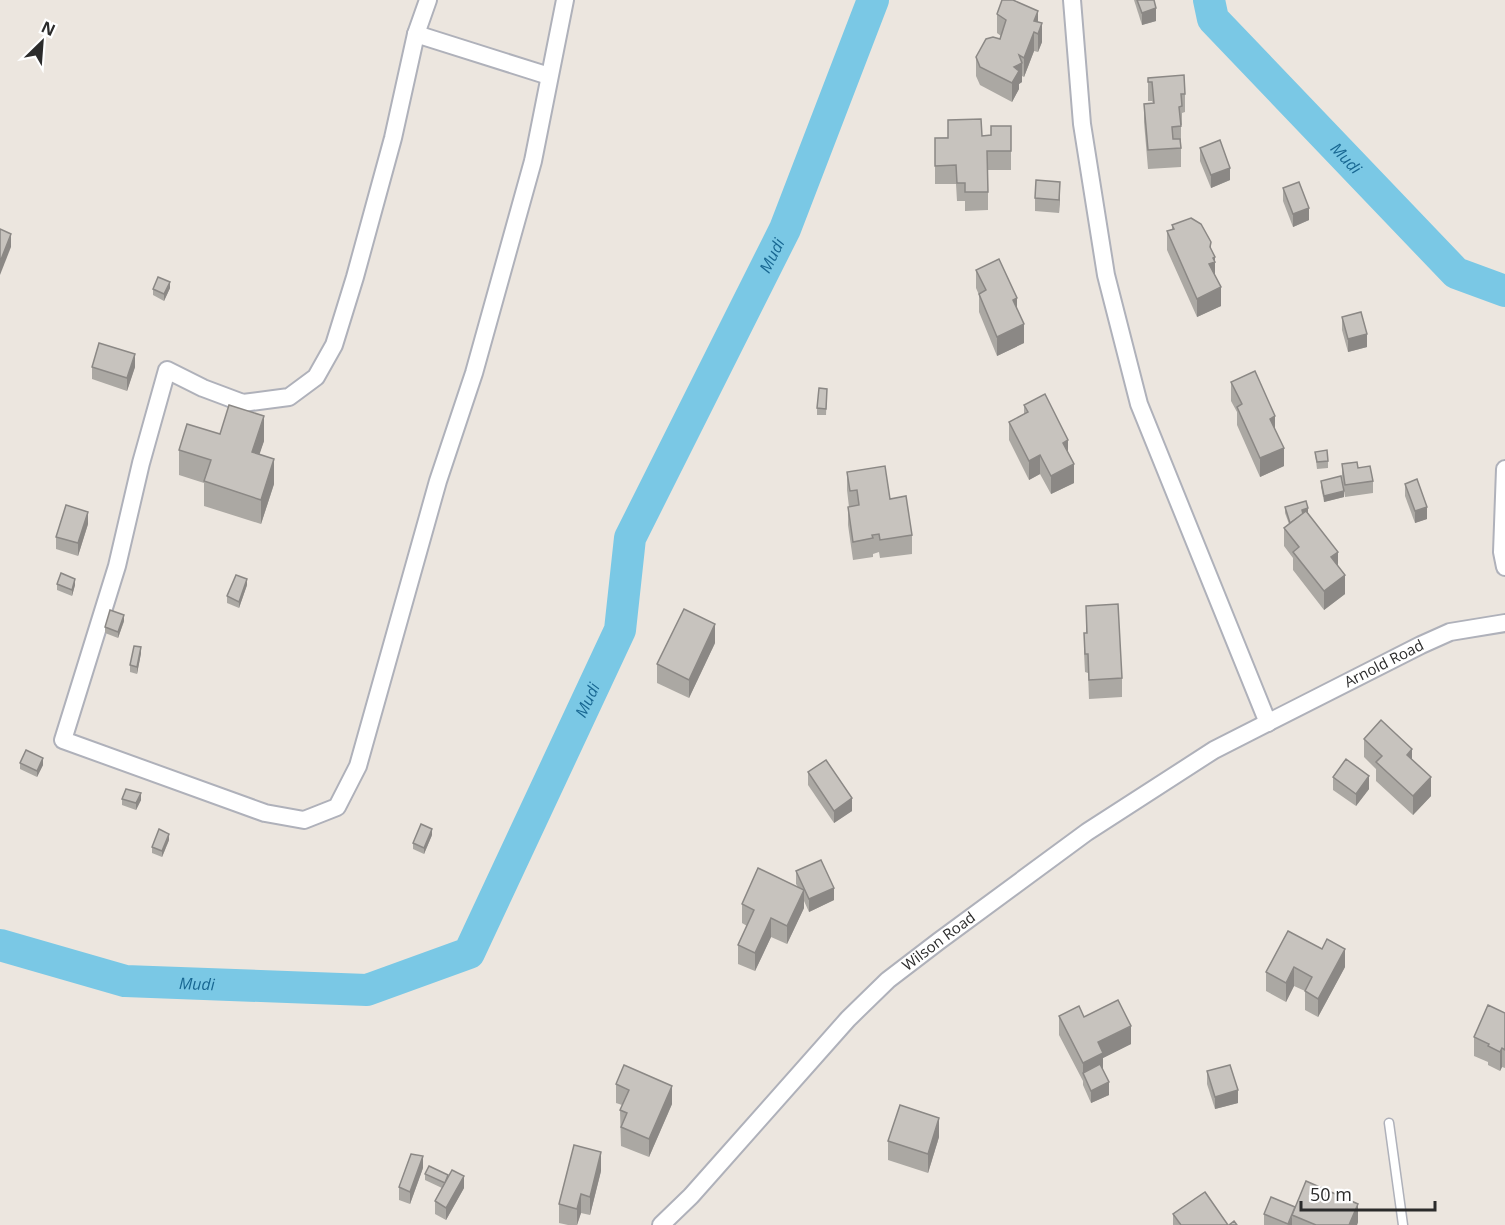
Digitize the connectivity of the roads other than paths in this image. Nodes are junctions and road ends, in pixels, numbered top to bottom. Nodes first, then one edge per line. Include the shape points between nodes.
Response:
1 (428, 0) edge
2 (565, 0) edge
3 (1072, 0) edge
4 (416, 34) junction
5 (549, 76) junction
6 (1505, 469) edge
7 (1505, 567) edge
8 (1505, 623) edge
9 (1268, 723) junction
10 (1389, 1123) dead end
11 (661, 1225) edge
12 (1403, 1225) edge

1 - 4 street
2 - 5 street
3 - 9 street via 1082,124 1106,275 1139,404
4 - 5 street
4 - 5 street via 393,138 355,277 334,345 316,376 289,398 243,403 167,370 117,566 63,740 265,813 304,820 337,807 358,766 438,481 474,373 533,161
6 - 7 street
8 - 9 street, Arnold Road via 1450,632
9 - 11 street, Wilson Road via 1214,750 1087,832 888,980
10 - 12 lane

